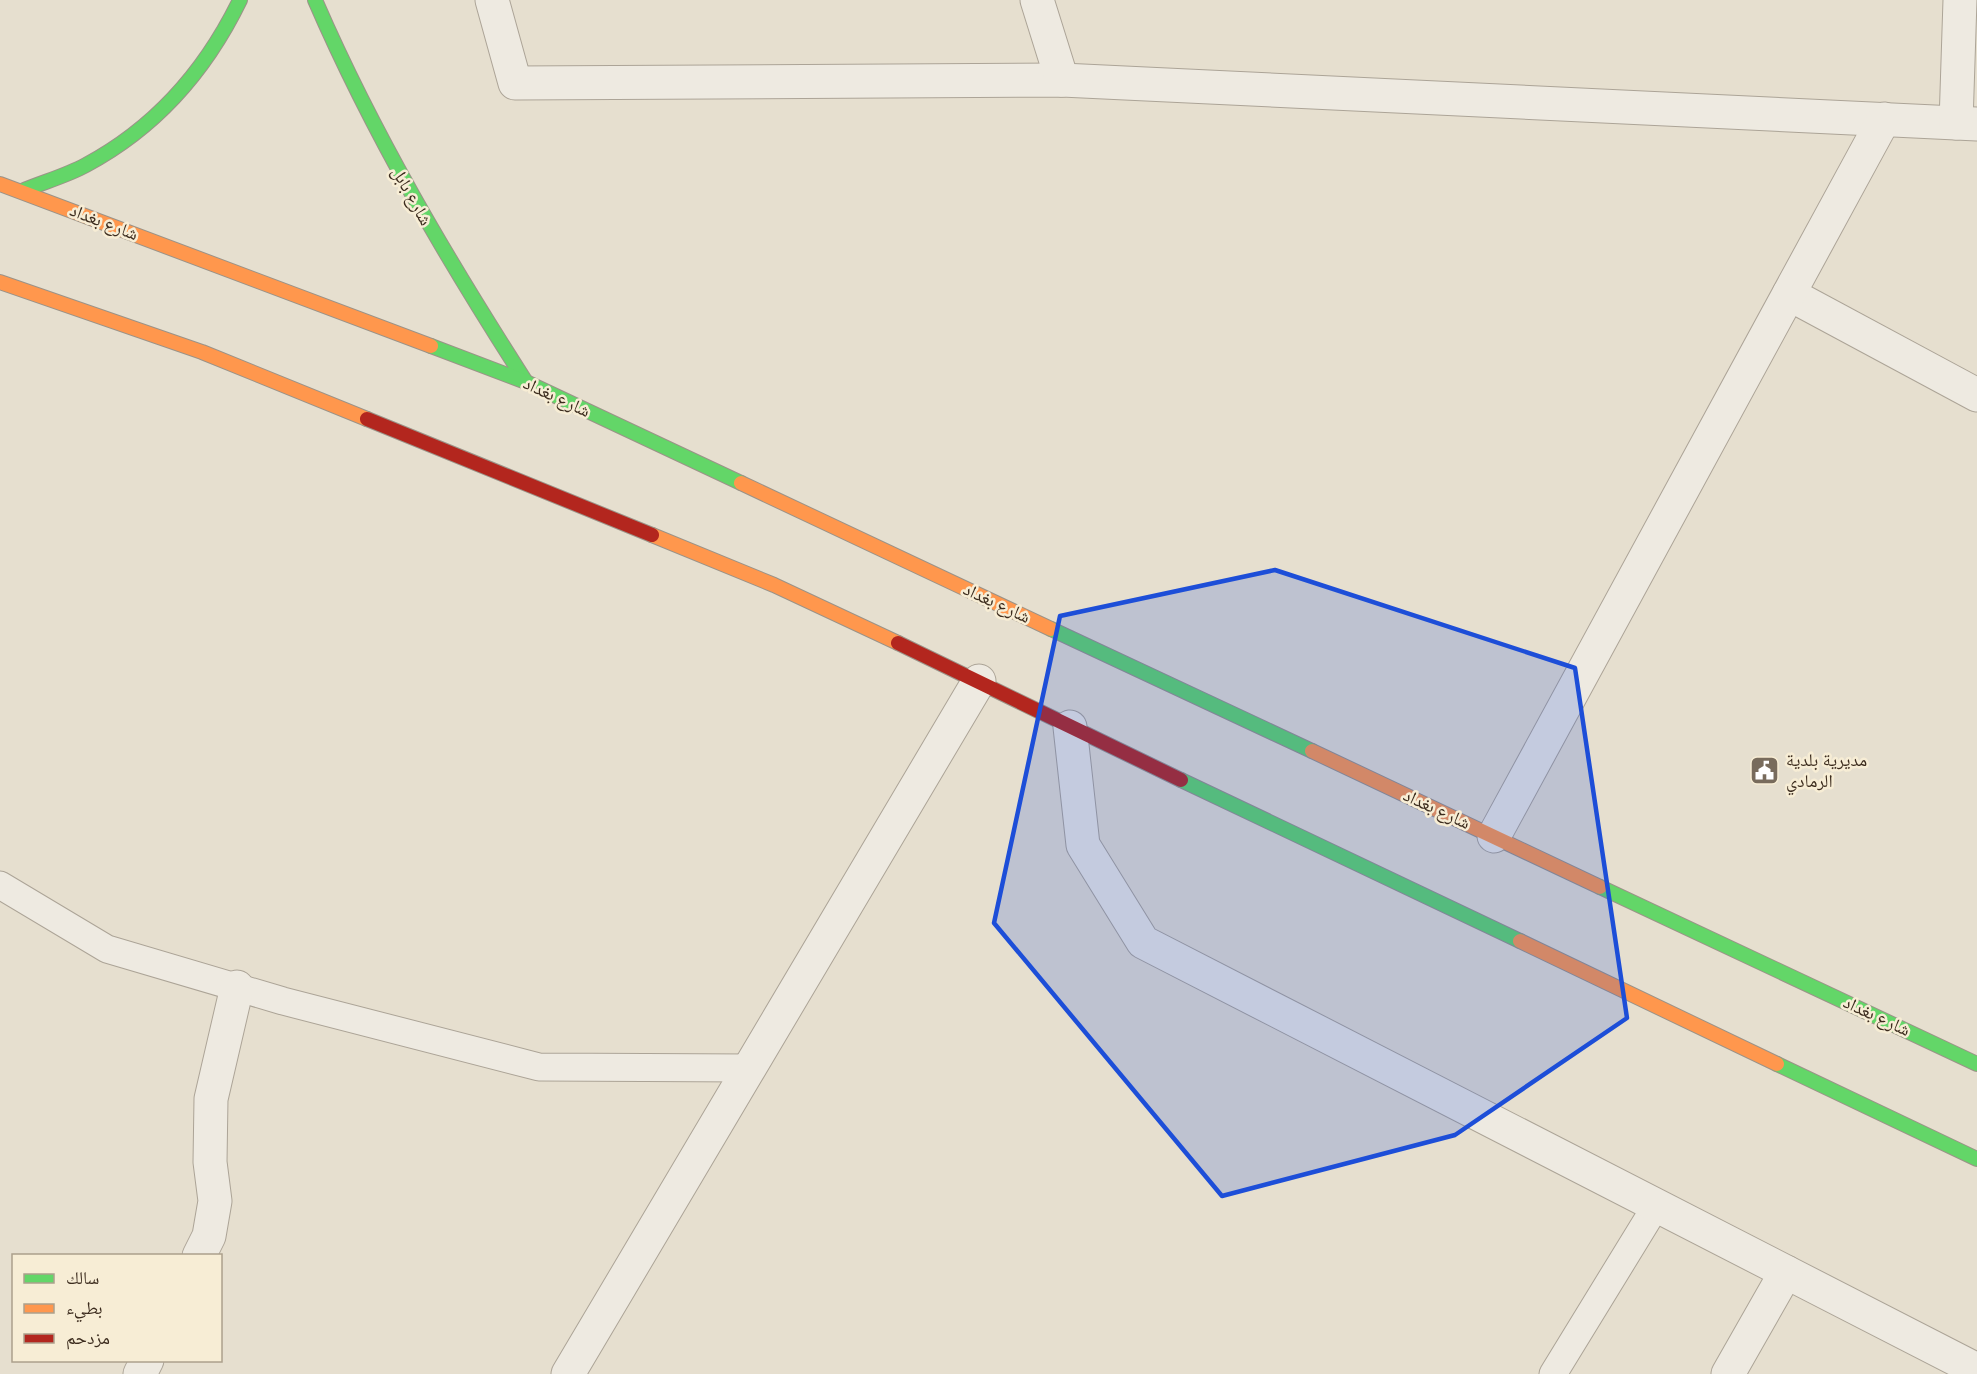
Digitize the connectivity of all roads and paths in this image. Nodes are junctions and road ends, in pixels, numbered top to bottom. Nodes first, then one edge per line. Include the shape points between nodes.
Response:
1 (240, 0) edge
2 (315, 0) edge
3 (492, 0) edge
4 (1037, 0) edge
5 (1960, 0) edge
6 (1062, 80) junction
7 (1884, 119) junction
8 (1966, 123) edge
9 (0, 184) edge
10 (22, 191) junction
11 (0, 282) edge
12 (1789, 294) junction
13 (526, 382) junction
14 (1977, 395) edge
15 (979, 681) junction
16 (1070, 727) junction
17 (1494, 836) junction
18 (0, 885) edge
19 (237, 987) junction
20 (1977, 1064) edge
21 (750, 1068) junction
22 (1977, 1159) edge
23 (1656, 1206) junction
24 (200, 1254) edge
25 (1786, 1272) junction
26 (1977, 1370) edge
27 (568, 1374) edge
28 (1553, 1374) edge
29 (1728, 1374) edge

1 - 10 main road via 230,24 191,81 143,128 85,165
2 - 13 main road, شارع بابل via 384,146 452,266
3 - 6 street via 515,82
4 - 6 street
5 - 8 street
6 - 7 street
7 - 8 street
7 - 12 street
9 - 10 main road, شارع بغداد
10 - 13 main road, شارع بغداد
11 - 15 main road via 213,356 774,585
12 - 14 street
12 - 17 street
13 - 17 main road, شارع بغداد
15 - 16 main road
15 - 21 street
16 - 22 main road
16 - 23 street via 1083,845 1143,942
17 - 20 main road, شارع بغداد
18 - 19 lane via 107,949
19 - 21 lane via 539,1067
19 - 24 street via 212,1099 210,1162 215,1201 209,1236
21 - 27 street
23 - 25 street
23 - 28 lane
25 - 26 street
25 - 29 street

